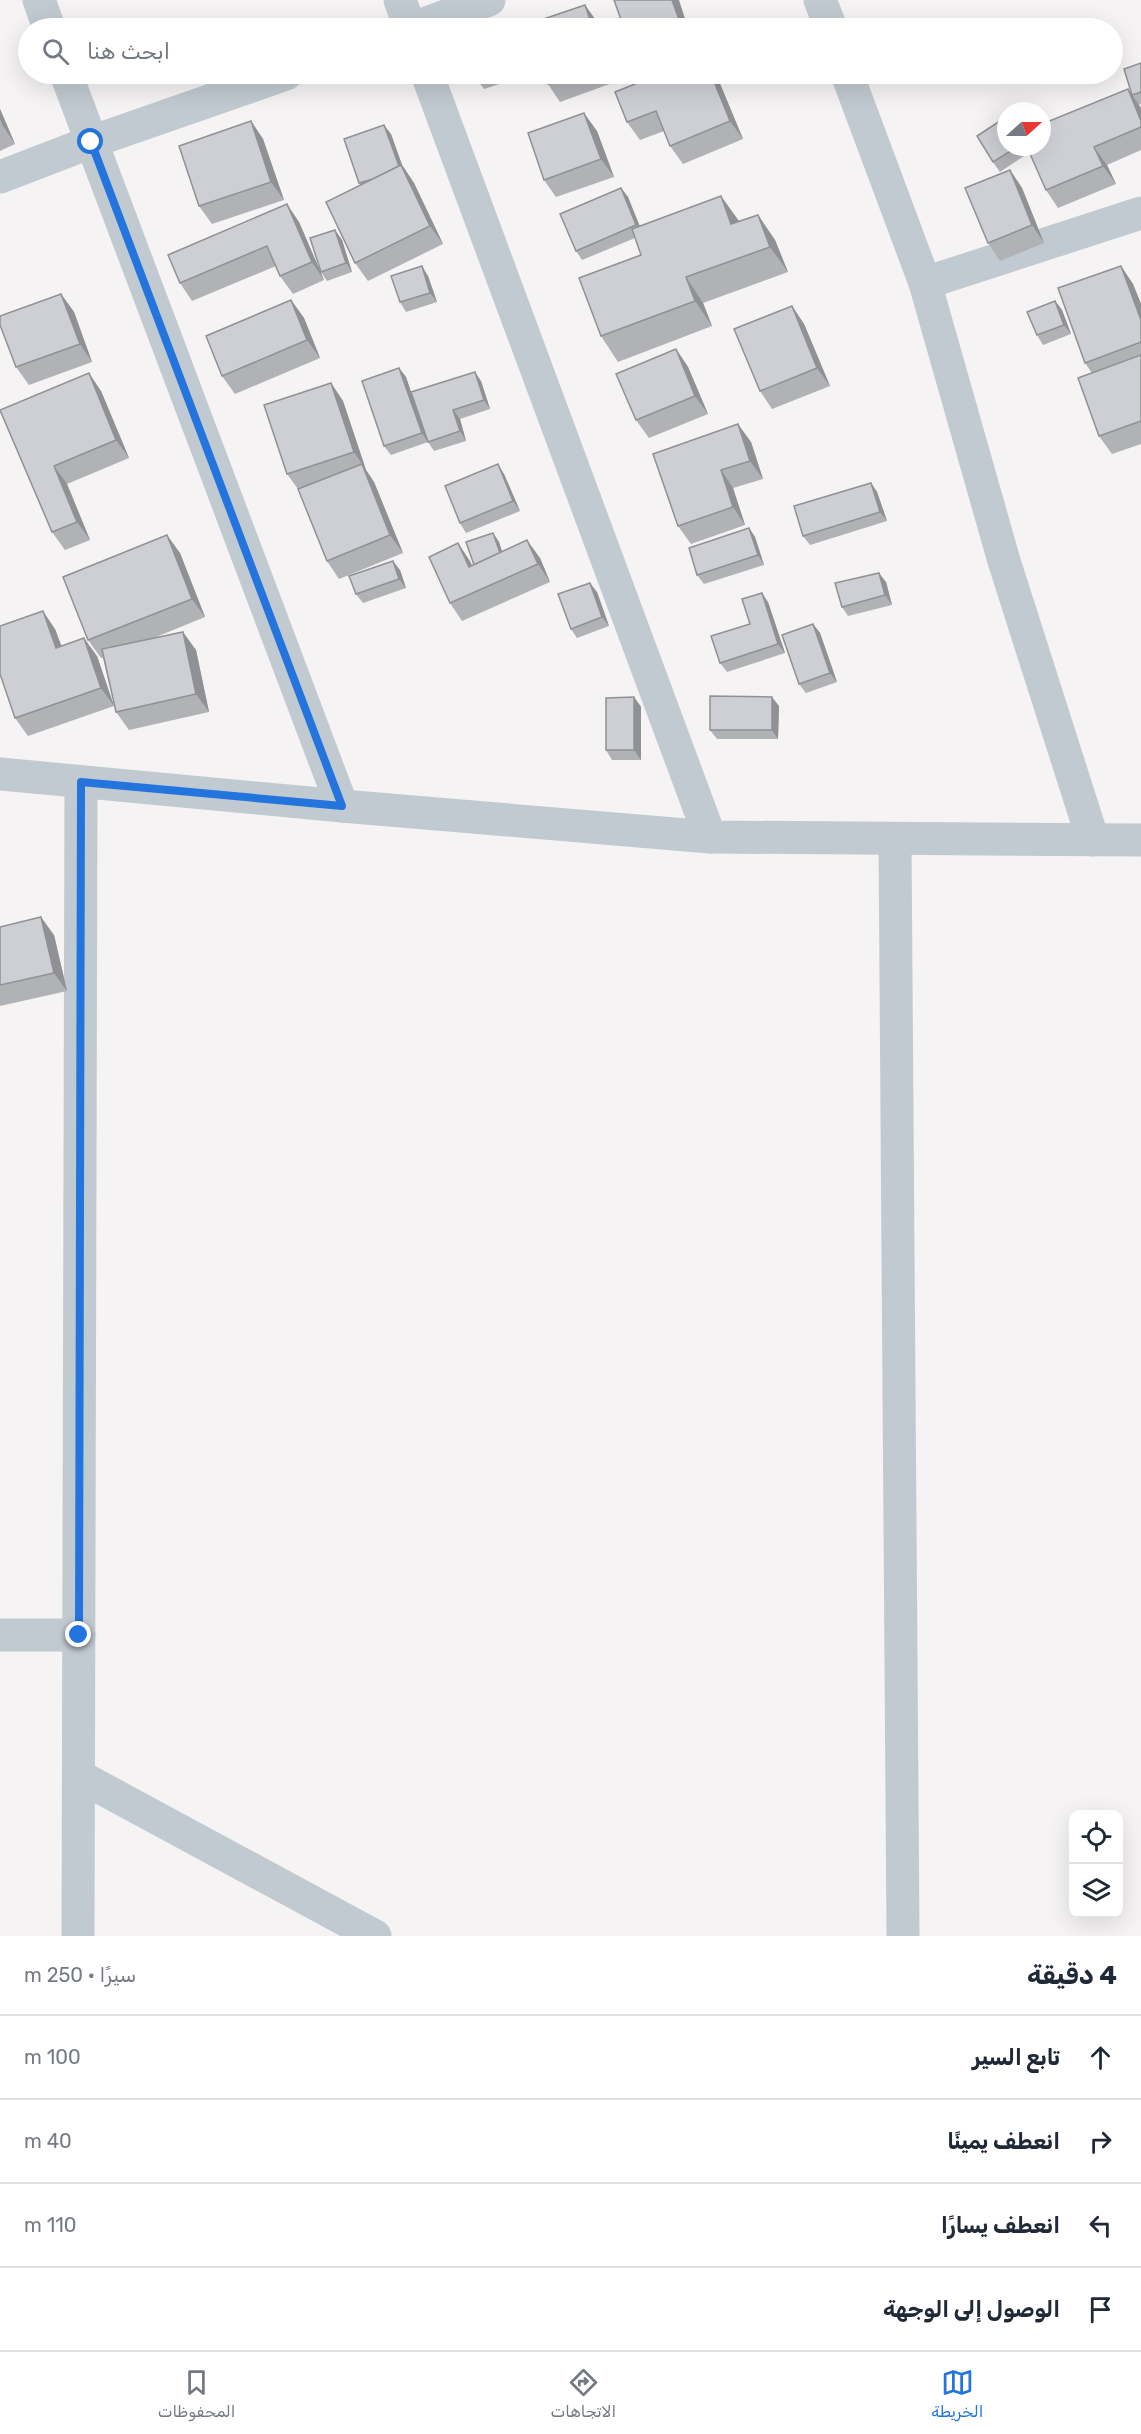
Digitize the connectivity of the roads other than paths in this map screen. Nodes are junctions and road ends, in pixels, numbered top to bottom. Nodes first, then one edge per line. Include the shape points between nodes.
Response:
1 (39, 0) edge
2 (400, 0) edge
3 (489, 0) edge
4 (820, 0) edge
5 (46, 18) edge
6 (408, 18) edge
7 (440, 18) edge
8 (827, 18) edge
9 (70, 84) edge
10 (257, 84) edge
11 (431, 84) edge
12 (852, 84) edge
13 (91, 142) junction
14 (0, 177) edge
15 (1141, 213) edge
16 (925, 283) junction
17 (0, 774) edge
18 (81, 782) junction
19 (342, 806) junction
20 (710, 837) junction
21 (895, 840) junction
22 (1093, 840) junction
23 (1141, 840) edge
24 (0, 1635) edge
25 (79, 1635) junction
26 (79, 1776) junction
27 (78, 1936) edge
28 (375, 1936) edge
29 (903, 1936) edge

1 - 5 street
2 - 6 street
3 - 7 street
4 - 8 street
9 - 13 street
10 - 13 street
11 - 20 street
12 - 16 street
13 - 14 street
13 - 19 street
15 - 16 street
16 - 22 street via 1004,561
17 - 18 street
18 - 19 street
18 - 25 street
19 - 20 street
20 - 21 street
21 - 22 street
21 - 29 street
22 - 23 street
24 - 25 street
25 - 26 street
26 - 27 street
26 - 28 street

